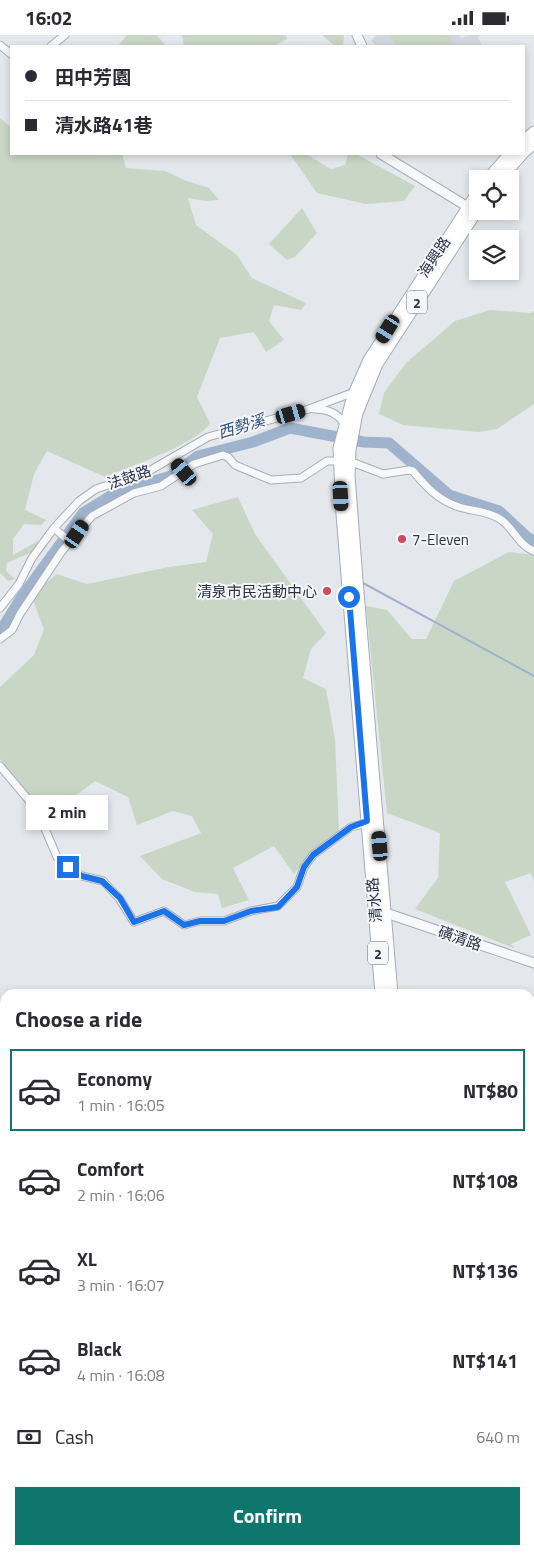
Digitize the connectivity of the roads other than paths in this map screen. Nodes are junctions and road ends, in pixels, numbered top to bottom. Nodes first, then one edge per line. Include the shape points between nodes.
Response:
1 (65, 35) edge
2 (0, 45) edge
3 (52, 45) edge
4 (10, 53) edge
5 (383, 155) edge
6 (509, 155) edge
7 (521, 155) edge
8 (496, 170) edge
9 (508, 170) edge
10 (469, 205) edge
11 (469, 216) edge
12 (358, 396) junction
13 (309, 409) junction
14 (346, 428) junction
15 (344, 455) junction
16 (173, 459) junction
17 (184, 472) junction
18 (54, 528) junction
19 (70, 542) junction
20 (534, 551) edge
21 (0, 608) edge
22 (0, 639) edge
23 (0, 766) edge
24 (372, 822) junction
25 (381, 913) junction
26 (534, 963) edge
27 (381, 989) edge
28 (391, 989) edge

1 - 3 street
2 - 4 street
5 - 10 street
6 - 8 main road
7 - 9 main road
11 - 12 main road, 海興路 / 2
12 - 13 street, 法鼓路 via 350,394
12 - 14 main road, 海興路 / 2
13 - 14 street via 322,409 334,414
13 - 16 street, 法鼓路 via 208,437
14 - 15 main road, 2
15 - 17 street via 327,461 300,478 287,481 271,480 235,465 223,455 194,464
15 - 20 street via 383,474 413,471 439,498 500,519
15 - 24 main road, 清水路 / 2
16 - 17 street
16 - 18 street, 法鼓路 via 96,489 79,501
17 - 19 street via 161,486 119,499 92,516
18 - 19 street
18 - 21 street, 法鼓路
19 - 22 street via 12,630
23 - 24 street via 37,810 57,857 82,876 102,881 120,898 134,922 164,911 184,925 224,921 251,911 278,907 297,887 304,867 313,855 351,827
24 - 25 main road, 清水路 / 2
25 - 26 street, 磺清路
25 - 27 main road, 清水路 / 2
25 - 28 main road, 清水路 / 2

